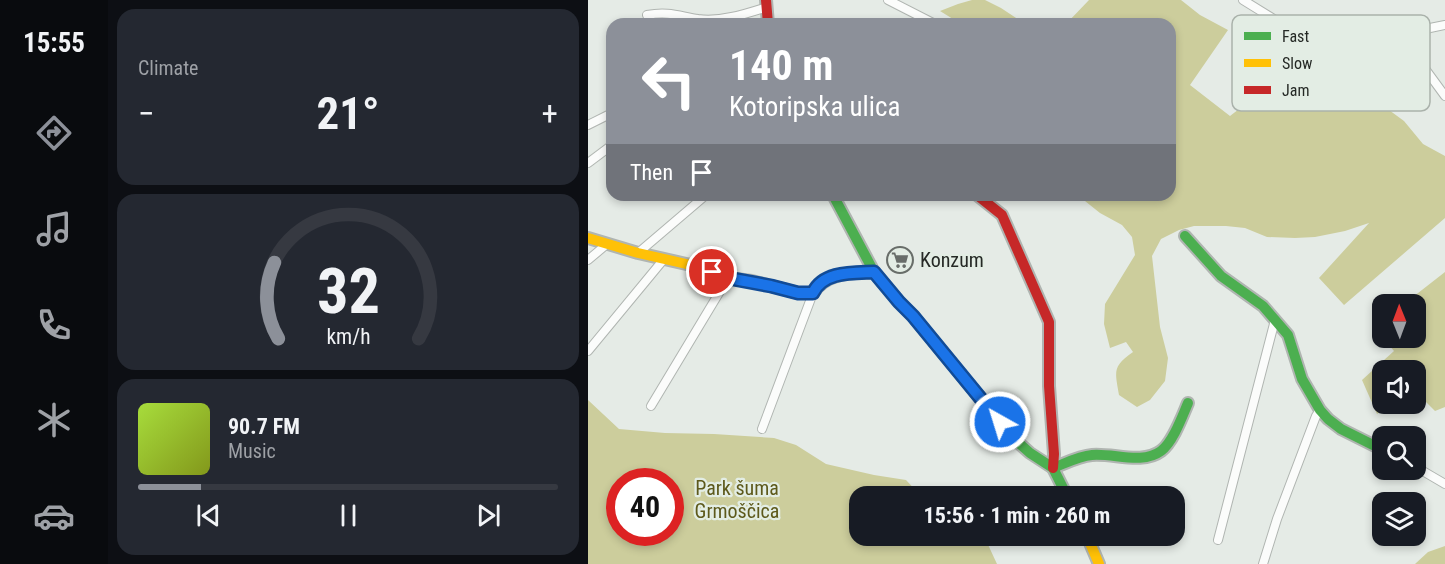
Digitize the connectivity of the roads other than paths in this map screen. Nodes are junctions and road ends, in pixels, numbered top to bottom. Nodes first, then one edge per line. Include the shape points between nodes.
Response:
1 (888, 0) edge
2 (1243, 0) edge
3 (766, 4) edge
4 (647, 15) dead end
5 (1267, 15) edge
6 (695, 18) edge
7 (724, 18) edge
8 (923, 18) edge
9 (1445, 25) edge
10 (1430, 28) edge
11 (1430, 75) edge
12 (1445, 96) edge
13 (606, 116) edge
14 (588, 125) edge
15 (606, 150) edge
16 (588, 163) edge
17 (699, 201) edge
18 (836, 201) edge
19 (985, 201) edge
20 (1185, 236) dead end
21 (588, 238) edge
22 (607, 244) junction
23 (638, 253) junction
24 (664, 259) junction
25 (588, 260) edge
26 (874, 272) junction
27 (728, 278) junction
28 (813, 293) junction
29 (1275, 320) junction
30 (588, 351) edge
31 (1188, 403) dead end
32 (651, 406) dead end
33 (1320, 410) junction
34 (762, 429) dead end
35 (1372, 444) edge
36 (1053, 468) junction
37 (1426, 473) edge
38 (1445, 484) edge
39 (1062, 486) edge
40 (1218, 540) dead end
41 (1091, 546) edge
42 (1099, 564) edge
43 (1263, 564) edge

1 - 8 street
2 - 5 street
3 - 7 street via 747,14
4 - 6 street via 665,13
9 - 10 street
11 - 12 street
13 - 14 street
15 - 16 street
17 - 23 street
18 - 26 street
19 - 36 street via 1002,214 1049,322
20 - 29 street via 1221,276 1263,306
21 - 22 street
22 - 23 street
22 - 25 street
23 - 24 street
24 - 27 street
24 - 30 street
26 - 28 street via 827,278
26 - 36 street via 1012,437
27 - 28 street
27 - 32 street
28 - 34 street
29 - 33 street via 1288,335 1302,379
29 - 40 street
31 - 36 street via 1161,451 1145,458 1090,455
33 - 35 street via 1341,429
33 - 43 street
36 - 39 street
37 - 38 street
41 - 42 street

